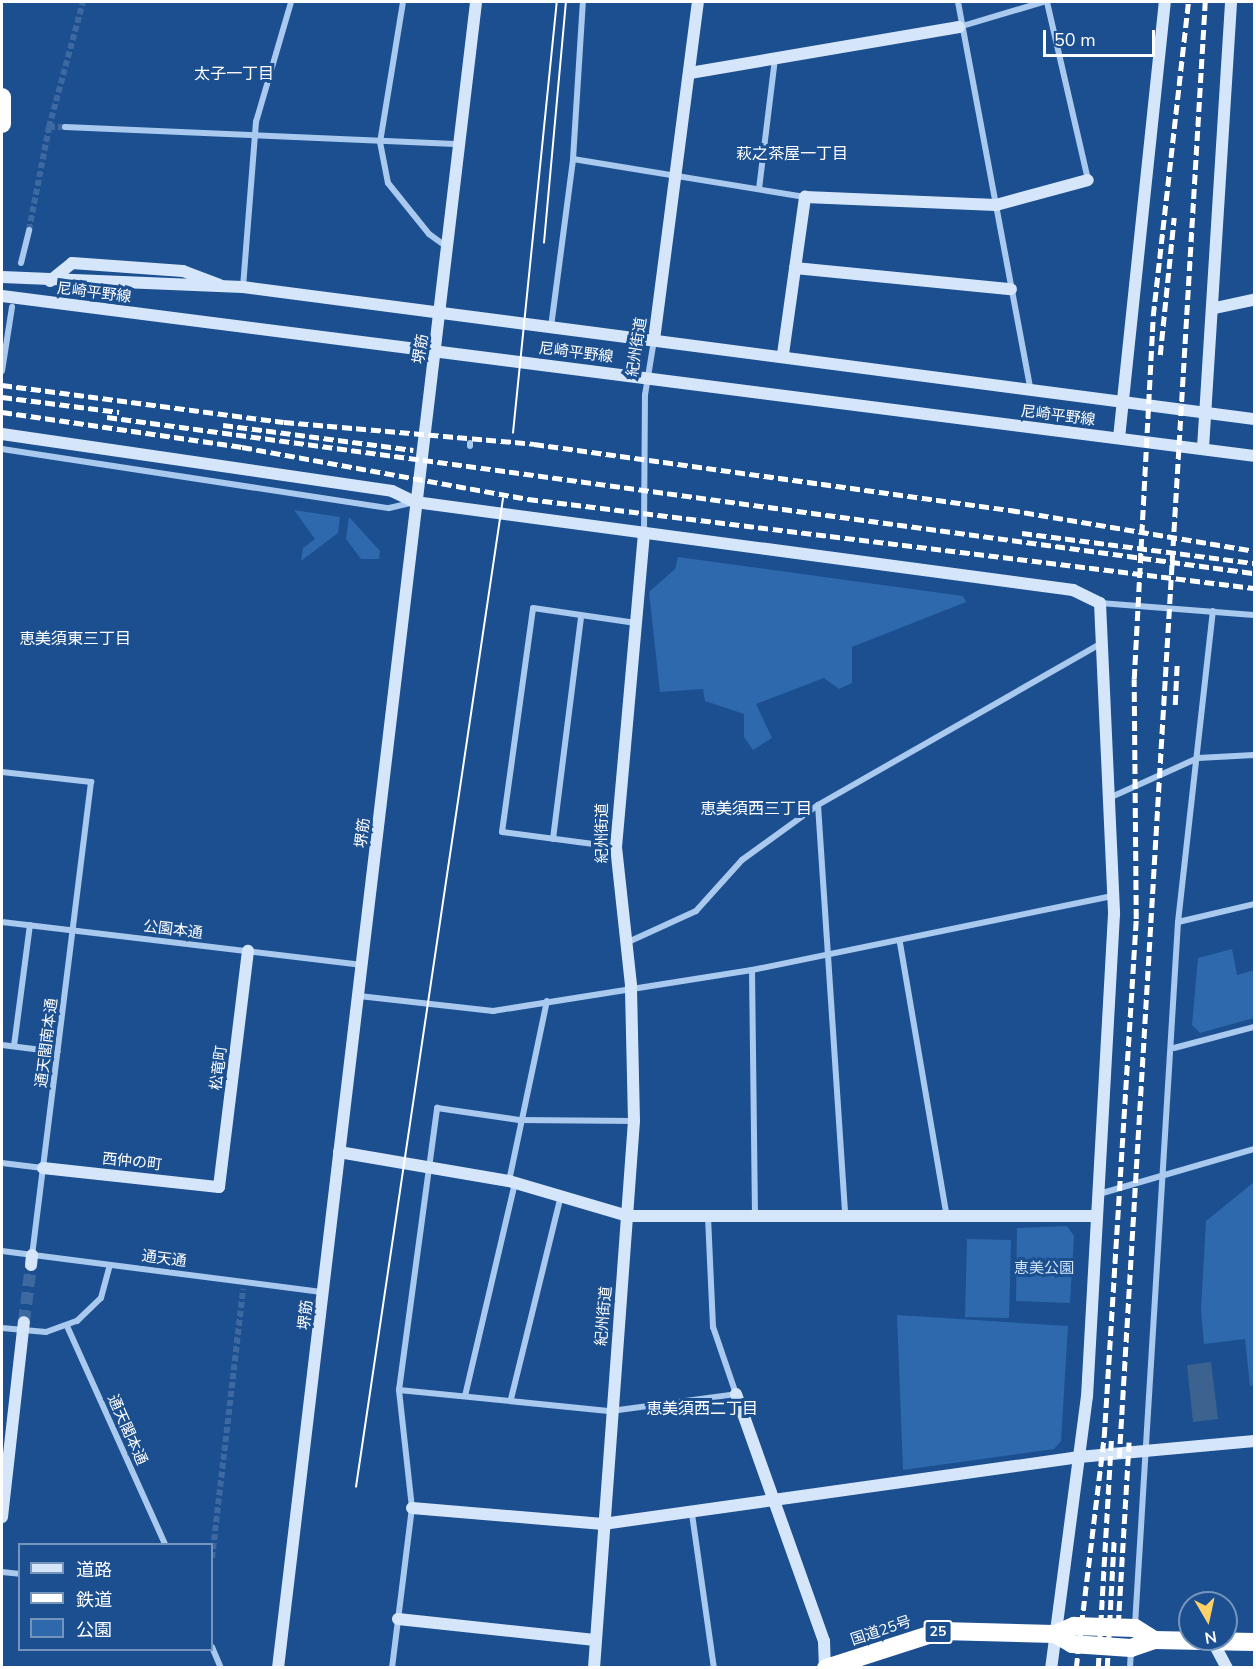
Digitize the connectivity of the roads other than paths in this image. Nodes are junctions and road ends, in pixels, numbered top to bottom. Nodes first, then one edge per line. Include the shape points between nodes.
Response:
1 (291, 2) edge
2 (403, 2) edge
3 (476, 2) edge
4 (583, 2) edge
5 (698, 2) edge
6 (958, 2) edge
7 (1045, 2) edge
8 (1166, 2) edge
9 (1231, 2) edge
10 (959, 27) junction
11 (775, 59) junction
12 (690, 73) junction
13 (2, 97) edge
14 (2, 124) edge
15 (65, 127) tunnel mouth
16 (258, 137) junction
17 (380, 142) junction
18 (461, 144) junction
19 (573, 159) junction
20 (677, 176) junction
21 (1088, 180) joint
22 (759, 189) junction
23 (805, 197) junction
24 (996, 205) junction
25 (29, 230) tunnel mouth
26 (450, 249) junction
27 (21, 263) dead end
28 (795, 268) junction
29 (2, 277) edge
30 (50, 281) junction
31 (220, 286) junction
32 (243, 287) junction
33 (1011, 289) junction
34 (2, 296) edge
35 (1254, 300) edge
36 (12, 307) dead end
37 (1215, 308) junction
38 (441, 314) junction
39 (551, 328) junction
40 (654, 340) junction
41 (436, 353) junction
42 (783, 354) junction
43 (2, 371) edge
44 (648, 378) junction
45 (1030, 388) junction
46 (1123, 402) junction
47 (1206, 412) junction
48 (1254, 419) edge
49 (2, 434) edge
50 (1119, 438) junction
51 (1203, 448) junction
52 (2, 449) edge
53 (1254, 456) edge
54 (415, 502) junction
55 (644, 533) junction
56 (1100, 603) junction
57 (1213, 612) junction
58 (1254, 615) edge
59 (581, 616) junction
60 (636, 623) junction
61 (1099, 645) junction
62 (1254, 755) edge
63 (1198, 758) junction
64 (2, 772) edge
65 (1108, 798) junction
66 (818, 805) junction
67 (553, 839) junction
68 (616, 847) junction
69 (1113, 896) junction
70 (1254, 904) edge
71 (2, 922) edge
72 (1178, 922) junction
73 (30, 925) junction
74 (72, 930) junction
75 (624, 943) junction
76 (900, 943) junction
77 (248, 951) junction
78 (830, 954) junction
79 (362, 965) junction
80 (752, 970) junction
81 (631, 985) junction
82 (359, 996) junction
83 (547, 1001) junction
84 (1254, 1027) edge
85 (2, 1045) edge
86 (14, 1046) junction
87 (1174, 1048) junction
88 (58, 1052) junction
89 (519, 1120) junction
90 (634, 1121) junction
91 (1254, 1149) edge
92 (339, 1152) junction
93 (2, 1162) edge
94 (430, 1165) junction
95 (43, 1168) junction
96 (1166, 1171) junction
97 (512, 1182) junction
98 (219, 1187) joint
99 (1099, 1194) junction
100 (561, 1196) junction
101 (756, 1213) junction
102 (845, 1214) junction
103 (946, 1214) junction
104 (708, 1215) junction
105 (628, 1216) junction
106 (1097, 1216) junction
107 (2, 1251) edge
108 (31, 1260) junction
109 (110, 1265) junction
110 (243, 1280) junction
111 (243, 1289) tunnel mouth
112 (323, 1293) junction
113 (67, 1326) junction
114 (24, 1327) junction
115 (2, 1328) edge
116 (399, 1390) junction
117 (736, 1394) junction
118 (465, 1396) junction
119 (511, 1399) junction
120 (611, 1411) junction
121 (1254, 1441) edge
122 (1146, 1450) junction
123 (1079, 1457) junction
124 (777, 1501) junction
125 (412, 1508) junction
126 (692, 1514) junction
127 (2, 1517) edge
128 (603, 1524) junction
129 (164, 1543) edge
130 (2, 1572) edge
131 (18, 1574) edge
132 (398, 1619) junction
133 (1135, 1628) junction
134 (1055, 1634) junction
135 (595, 1640) junction
136 (1154, 1640) junction
137 (1178, 1640) edge
138 (1238, 1641) edge
139 (1254, 1642) edge
140 (1131, 1648) junction
141 (213, 1649) edge
142 (1214, 1651) edge
143 (1218, 1651) edge
144 (221, 1668) edge
145 (278, 1668) edge
146 (392, 1668) edge
147 (594, 1668) edge
148 (714, 1668) edge
149 (825, 1668) edge
150 (1051, 1668) edge
151 (1130, 1668) edge
152 (1218, 1668) edge
153 (1227, 1668) edge

1 - 16 street via 256,122
2 - 17 street
3 - 18 street, 堺筋
4 - 19 street
5 - 12 street, 紀州街道
6 - 10 street
7 - 10 street
7 - 21 street
8 - 46 street
9 - 37 street
10 - 11 street
10 - 24 street
11 - 12 street
11 - 22 street
12 - 20 street, 紀州街道
13 - 14 highway
15 - 16 street
16 - 17 street
16 - 32 street
17 - 18 street
17 - 26 street via 388,183 429,234
18 - 26 street, 堺筋
19 - 20 street
19 - 39 street
20 - 22 street
20 - 40 street, 紀州街道
21 - 24 street
22 - 23 street
23 - 24 street
23 - 28 street
24 - 33 street
25 - 27 street
26 - 38 street, 堺筋
28 - 33 street
28 - 42 street
29 - 30 street, 尼崎平野線
30 - 31 street, 尼崎平野線
30 - 31 street via 72,263 183,271
31 - 32 street, 尼崎平野線
32 - 38 street, 尼崎平野線
33 - 45 street
34 - 41 street, 尼崎平野線
35 - 37 street
36 - 43 street
37 - 47 street
38 - 39 street, 尼崎平野線
38 - 41 street, 堺筋
39 - 40 street, 尼崎平野線
40 - 42 street, 尼崎平野線
40 - 44 street, 紀州街道
41 - 44 street, 尼崎平野線
41 - 54 street, 堺筋
42 - 45 street, 尼崎平野線
44 - 50 street, 尼崎平野線
44 - 55 street, 紀州街道
45 - 46 street, 尼崎平野線
46 - 47 street, 尼崎平野線
46 - 50 street
47 - 48 street, 尼崎平野線
47 - 51 street
49 - 54 street via 392,490
50 - 51 street, 尼崎平野線
51 - 53 street, 尼崎平野線
52 - 54 street via 389,508
54 - 55 street
54 - 79 street, 堺筋
55 - 56 street via 1073,590
55 - 60 street, 紀州街道
56 - 57 street
56 - 61 street
57 - 58 street
57 - 63 street
59 - 60 street
59 - 67 street
59 - 67 street via 533,608 502,832
60 - 68 street, 紀州街道
61 - 65 street
61 - 66 street
62 - 63 street
63 - 65 street
63 - 72 street
64 - 74 street, 通天閣南本通 via 91,782
65 - 69 street
66 - 75 street via 742,860 696,912
66 - 78 street
67 - 68 street
68 - 75 street, 紀州街道
69 - 76 street
69 - 99 street
70 - 72 street
71 - 73 street, 公園本通
72 - 87 street
73 - 74 street, 公園本通
73 - 86 street
74 - 77 street, 公園本通
74 - 88 street, 通天閣南本通
75 - 81 street, 紀州街道
76 - 78 street
76 - 103 street
77 - 79 street, 公園本通
77 - 98 street, 松竜町
78 - 80 street
78 - 102 street
79 - 82 street, 堺筋
80 - 81 street
80 - 101 street
81 - 83 street
81 - 90 street, 紀州街道
82 - 83 street via 493,1011
82 - 92 street, 堺筋
83 - 89 street
84 - 87 street
85 - 86 street
86 - 88 street
87 - 96 street
88 - 95 street, 通天閣南本通
89 - 90 street
89 - 94 street via 437,1108
89 - 97 street
90 - 105 street, 紀州街道
91 - 96 street
92 - 94 street
92 - 112 street, 堺筋
93 - 95 street
94 - 97 street
94 - 116 street
95 - 98 street, 西仲の町
95 - 108 street, 通天閣南本通
96 - 99 street
96 - 122 street
97 - 100 street
97 - 118 street
99 - 106 street
100 - 105 street
100 - 119 street
101 - 102 street
101 - 104 street
102 - 103 street
103 - 106 street
104 - 105 street
104 - 117 street via 713,1327
105 - 120 street, 紀州街道
106 - 123 street
107 - 108 street, 通天通
108 - 109 street, 通天通
109 - 110 street, 通天通
109 - 113 street via 101,1298
110 - 111 street
110 - 112 street, 通天通
112 - 145 street, 堺筋
113 - 114 street
113 - 129 street, 通天閣本通
114 - 115 street
114 - 127 street
116 - 118 street
116 - 125 street
117 - 120 street
117 - 124 street
118 - 119 street
119 - 120 street
120 - 128 street, 紀州街道
121 - 122 street
122 - 123 street
122 - 133 street
123 - 124 street
123 - 134 street
124 - 126 street
124 - 149 street via 824,1641
125 - 128 street
125 - 132 street
126 - 128 street
126 - 148 street
128 - 135 street, 紀州街道
130 - 131 street
132 - 135 street
132 - 146 street
133 - 134 highway, 国道25号 / 25 via 1074,1626
133 - 136 highway
134 - 140 highway, 国道25号 / 25 via 1072,1644
134 - 149 highway, 国道25号 / 25 via 940,1631
134 - 150 street
135 - 147 street, 紀州街道
136 - 137 highway, 国道25号 / 25
136 - 140 highway, 国道25号 / 25
138 - 139 highway, 国道25号 / 25
140 - 151 street
141 - 144 street
142 - 152 street
143 - 153 street

